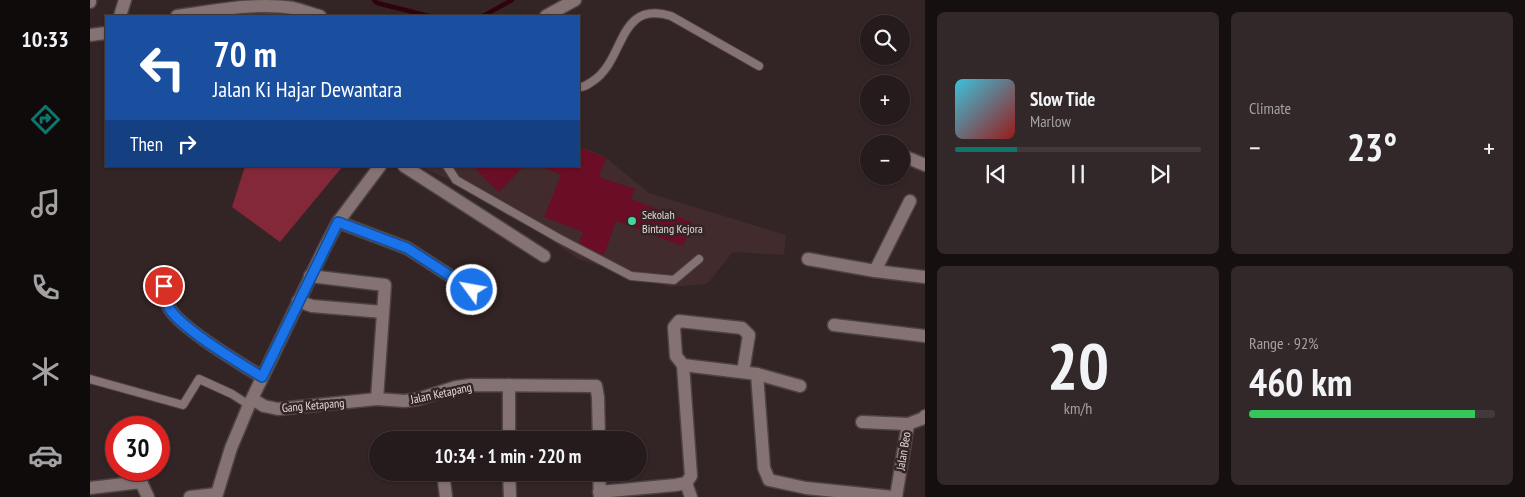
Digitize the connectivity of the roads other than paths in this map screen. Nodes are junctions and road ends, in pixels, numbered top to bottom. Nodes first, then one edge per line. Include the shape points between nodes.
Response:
1 (126, 0) edge
2 (575, 0) edge
3 (263, 3) edge
4 (120, 15) edge
5 (184, 15) edge
6 (317, 15) edge
7 (548, 15) edge
8 (105, 32) edge
9 (90, 35) edge
10 (759, 66) dead end
11 (580, 87) edge
12 (910, 159) edge
13 (925, 165) edge
14 (379, 167) edge
15 (406, 167) edge
16 (448, 167) edge
17 (910, 201) dead end
18 (338, 222) junction
19 (544, 256) dead end
20 (699, 259) dead end
21 (808, 259) dead end
22 (875, 271) junction
23 (310, 276) junction
24 (925, 277) edge
25 (164, 286) dead end
26 (472, 290) dead end
27 (298, 301) junction
28 (383, 312) junction
29 (834, 325) dead end
30 (925, 336) edge
31 (683, 365) junction
32 (743, 372) junction
33 (757, 374) junction
34 (262, 377) junction
35 (90, 379) edge
36 (509, 385) junction
37 (800, 386) dead end
38 (376, 399) junction
39 (250, 402) junction
40 (925, 416) edge
41 (862, 422) dead end
42 (908, 424) junction
43 (509, 431) edge
44 (599, 431) edge
45 (444, 481) edge
46 (509, 481) edge
47 (599, 481) edge
48 (686, 483) junction
49 (90, 488) edge
50 (806, 492) edge
51 (600, 494) edge
52 (216, 496) edge
53 (148, 497) edge
54 (190, 497) edge
55 (446, 497) edge
56 (510, 497) edge
57 (690, 497) edge
58 (894, 497) edge

1 - 4 street
2 - 7 street
3 - 5 street
3 - 6 street
8 - 9 street
10 - 11 lane via 671,16 648,12 627,28 604,71
12 - 13 street
14 - 18 street
15 - 19 street
16 - 20 lane via 456,180 630,276 674,280
17 - 22 street
18 - 23 street
18 - 26 street via 407,248
21 - 22 street
22 - 24 street
23 - 27 street
23 - 28 street via 385,285
25 - 34 street via 167,305 177,318 223,353
27 - 28 street via 312,306
27 - 34 street
28 - 38 street
29 - 30 street
31 - 32 street
31 - 32 street via 676,356 674,327 679,321 742,328 749,335
31 - 48 street via 691,476
32 - 33 street
33 - 37 street
33 - 50 street via 764,473 769,480
34 - 39 street
35 - 39 lane via 183,405 199,379
36 - 38 street, Jalan Ketapang via 456,387 405,401
36 - 43 street
36 - 44 street, Jalan Ketapang via 596,386
38 - 39 street, Gang Ketapang via 278,409
39 - 52 street
40 - 42 street, Jalan Beo
41 - 42 street
42 - 58 street, Jalan Beo
45 - 55 street
46 - 56 street
47 - 51 street
48 - 51 street
48 - 57 street
49 - 53 street via 141,482
50 - 58 street
52 - 54 street

